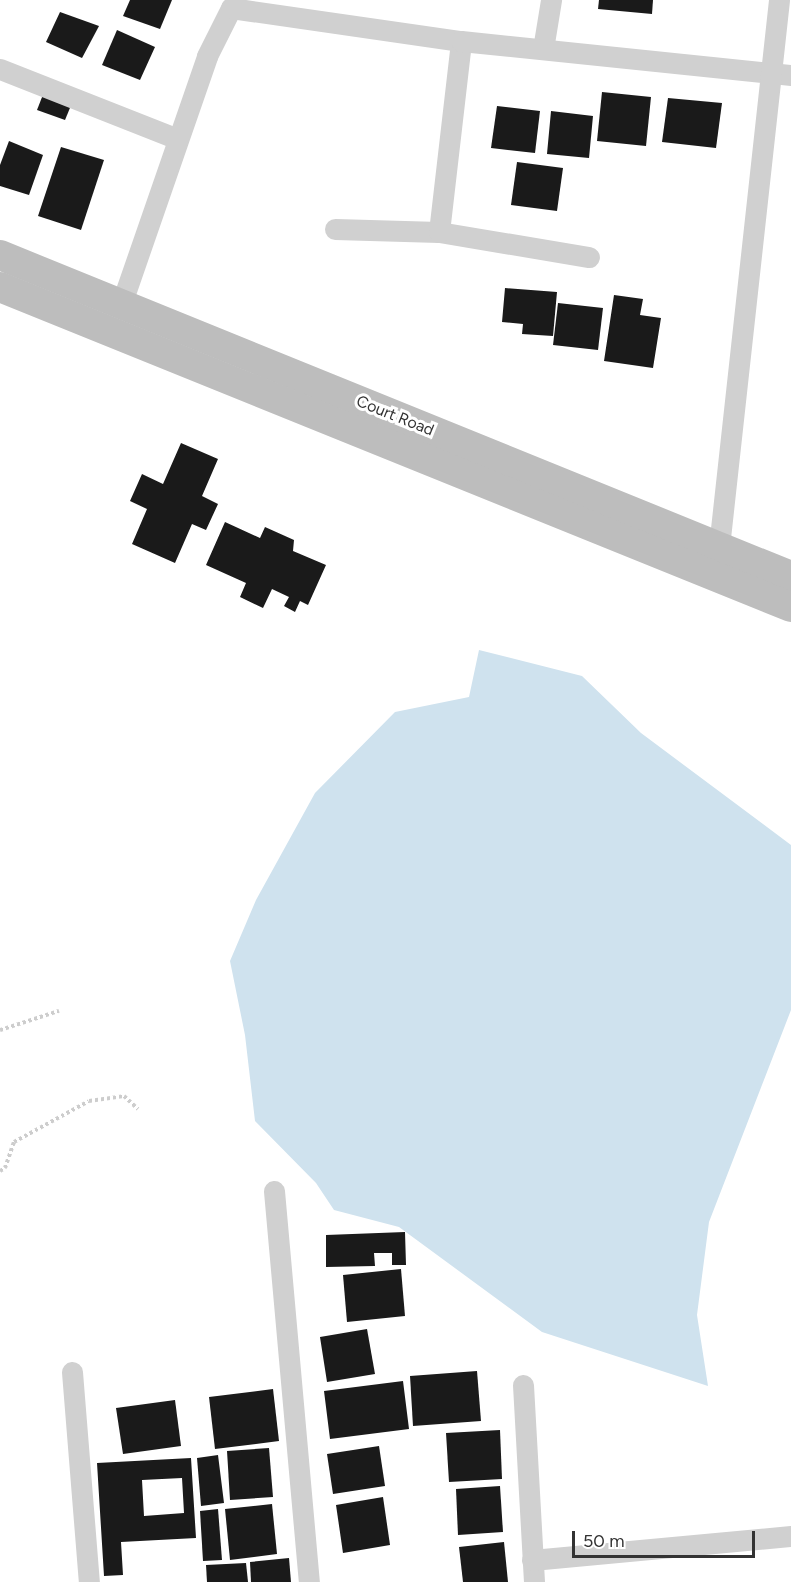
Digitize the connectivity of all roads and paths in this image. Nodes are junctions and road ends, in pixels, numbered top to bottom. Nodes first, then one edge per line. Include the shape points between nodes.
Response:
1 (551, 0) edge
2 (779, 0) edge
3 (225, 2) edge
4 (461, 41) junction
5 (543, 49) junction
6 (0, 69) edge
7 (781, 74) edge
8 (178, 139) junction
9 (336, 229) dead end
10 (439, 232) junction
11 (0, 255) edge
12 (589, 257) dead end
13 (0, 287) edge
14 (122, 305) junction
15 (719, 547) junction
16 (791, 576) edge
17 (791, 607) edge
18 (59, 1011) dead end
19 (0, 1030) edge
20 (138, 1109) dead end
21 (0, 1171) edge
22 (274, 1191) dead end
23 (72, 1372) dead end
24 (523, 1385) dead end
25 (791, 1536) edge
26 (532, 1560) junction
27 (88, 1582) edge
28 (309, 1582) edge
29 (534, 1582) edge

1 - 5 street
2 - 7 street
3 - 4 street
3 - 8 street
4 - 5 street
4 - 10 street
5 - 7 street
6 - 8 street
7 - 15 street
8 - 14 street
9 - 10 street
10 - 12 street
11 - 14 main road, Court Road
13 - 17 main road, Court Road
14 - 15 main road, Court Road
15 - 16 main road, Court Road
18 - 19 path
20 - 21 path via 124,1096 89,1101 14,1142 5,1168
22 - 28 street
23 - 27 street
24 - 26 street
25 - 26 street
26 - 29 street

